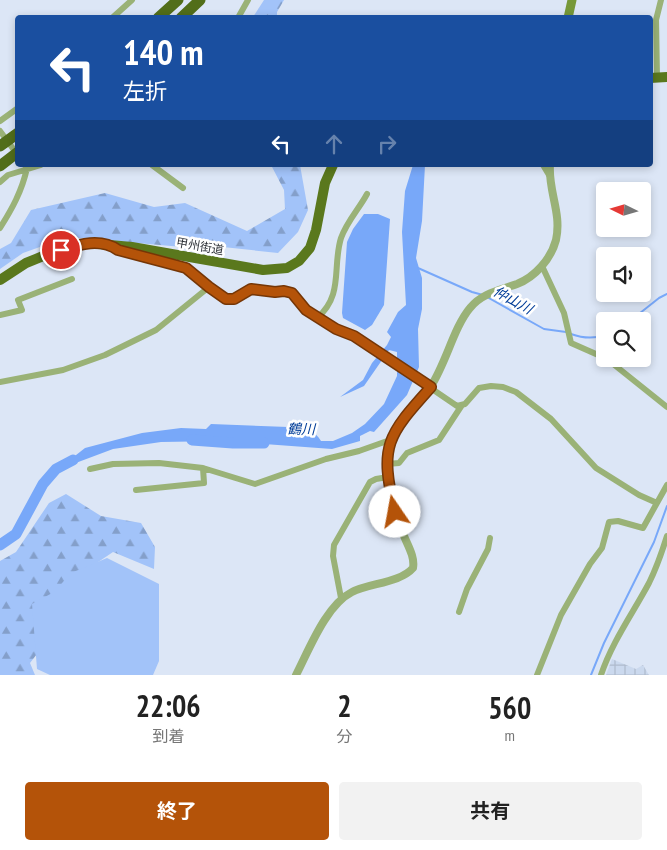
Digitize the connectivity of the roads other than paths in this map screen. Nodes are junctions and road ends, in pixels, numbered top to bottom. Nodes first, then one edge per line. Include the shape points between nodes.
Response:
1 (132, 0) edge
2 (178, 0) edge
3 (200, 0) edge
4 (248, 0) edge
5 (572, 0) edge
6 (661, 0) edge
7 (115, 15) edge
8 (161, 15) edge
9 (184, 15) edge
10 (240, 15) edge
11 (569, 15) edge
12 (658, 77) edge
13 (15, 110) edge
14 (0, 121) edge
15 (0, 131) edge
16 (15, 135) edge
17 (0, 146) edge
18 (15, 150) edge
19 (15, 156) edge
20 (0, 166) edge
21 (26, 167) edge
22 (155, 167) edge
23 (332, 167) edge
24 (544, 167) edge
25 (550, 167) edge
26 (550, 175) junction
27 (0, 182) edge
28 (183, 188) dead end
29 (367, 194) dead end
30 (0, 228) edge
31 (109, 244) junction
32 (542, 266) junction
33 (0, 280) edge
34 (72, 280) dead end
35 (209, 287) junction
36 (0, 315) edge
37 (317, 318) junction
38 (596, 354) edge
39 (617, 367) edge
40 (0, 382) edge
41 (431, 387) junction
42 (462, 404) junction
43 (667, 407) edge
44 (390, 440) junction
45 (387, 464) junction
46 (203, 468) junction
47 (90, 469) dead end
48 (388, 477) junction
49 (667, 485) edge
50 (136, 490) dead end
51 (656, 503) junction
52 (667, 536) edge
53 (490, 538) dead end
54 (341, 598) junction
55 (459, 612) dead end
56 (296, 675) edge
57 (536, 675) edge
58 (601, 675) edge

1 - 7 street
2 - 8 highway
3 - 9 highway
4 - 10 street
5 - 11 main road
6 - 12 street via 656,20
13 - 14 street
15 - 18 street
16 - 17 highway
19 - 20 highway
21 - 27 street
21 - 30 street via 25,180 15,205
22 - 28 street
23 - 31 highway, 甲州街道 via 310,248 299,261 287,268 263,270
24 - 26 street
25 - 26 street
26 - 32 street via 557,206 556,240
29 - 37 street via 344,232 335,293 325,312
31 - 33 highway, 甲州街道 via 81,244 48,254 26,263
31 - 35 street via 118,250 186,268
32 - 38 street via 564,313 571,343
32 - 41 street via 519,283 492,292 474,304 466,314
34 - 36 street via 18,300 22,310
35 - 37 street via 230,300 251,289 292,293
35 - 40 street via 156,330 105,355 64,370
37 - 41 street via 366,344
39 - 43 street
41 - 42 street via 456,406
41 - 44 street via 401,421
42 - 45 street via 439,440 407,453 399,463
42 - 51 street via 479,388 497,386 516,392 551,419 596,468
44 - 45 street
44 - 46 street via 256,484
45 - 48 street
46 - 47 street via 159,463 113,464
46 - 50 street via 204,483
48 - 54 street via 370,482 334,545
48 - 54 street via 395,512 413,559 413,568 404,575
49 - 51 street
51 - 57 street via 643,528 618,521 609,522 602,548 560,615
52 - 58 street via 649,582
53 - 55 street
54 - 56 street via 326,618

